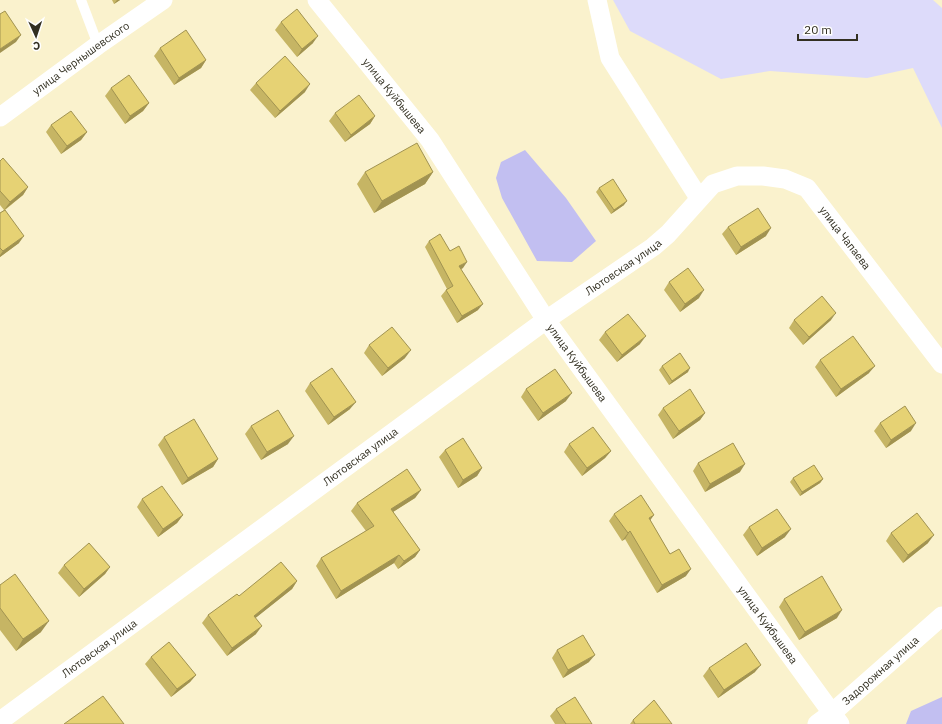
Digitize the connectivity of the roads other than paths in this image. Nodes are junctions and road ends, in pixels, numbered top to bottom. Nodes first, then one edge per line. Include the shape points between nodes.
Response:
1 (81, 0) edge
2 (163, 0) edge
3 (317, 0) edge
4 (597, 0) edge
5 (98, 45) junction
6 (0, 117) edge
7 (712, 184) joint
8 (700, 198) junction
9 (546, 320) junction
10 (942, 364) edge
11 (942, 616) edge
12 (836, 718) edge
13 (0, 721) edge
14 (817, 724) edge

1 - 5 lane
2 - 5 street, улица Чернышевского
3 - 9 street, улица Куйбышева via 430,140
4 - 8 street via 610,58
5 - 6 street, улица Чернышевского
7 - 8 street, Лютовская улица
7 - 10 street, улица Чапаева via 737,176 763,176 785,179 806,188
8 - 9 street, Лютовская улица via 668,234 652,247
9 - 12 street, улица Куйбышева
9 - 13 street, Лютовская улица
11 - 12 street, Задорожная улица
12 - 14 street, Задорожная улица

